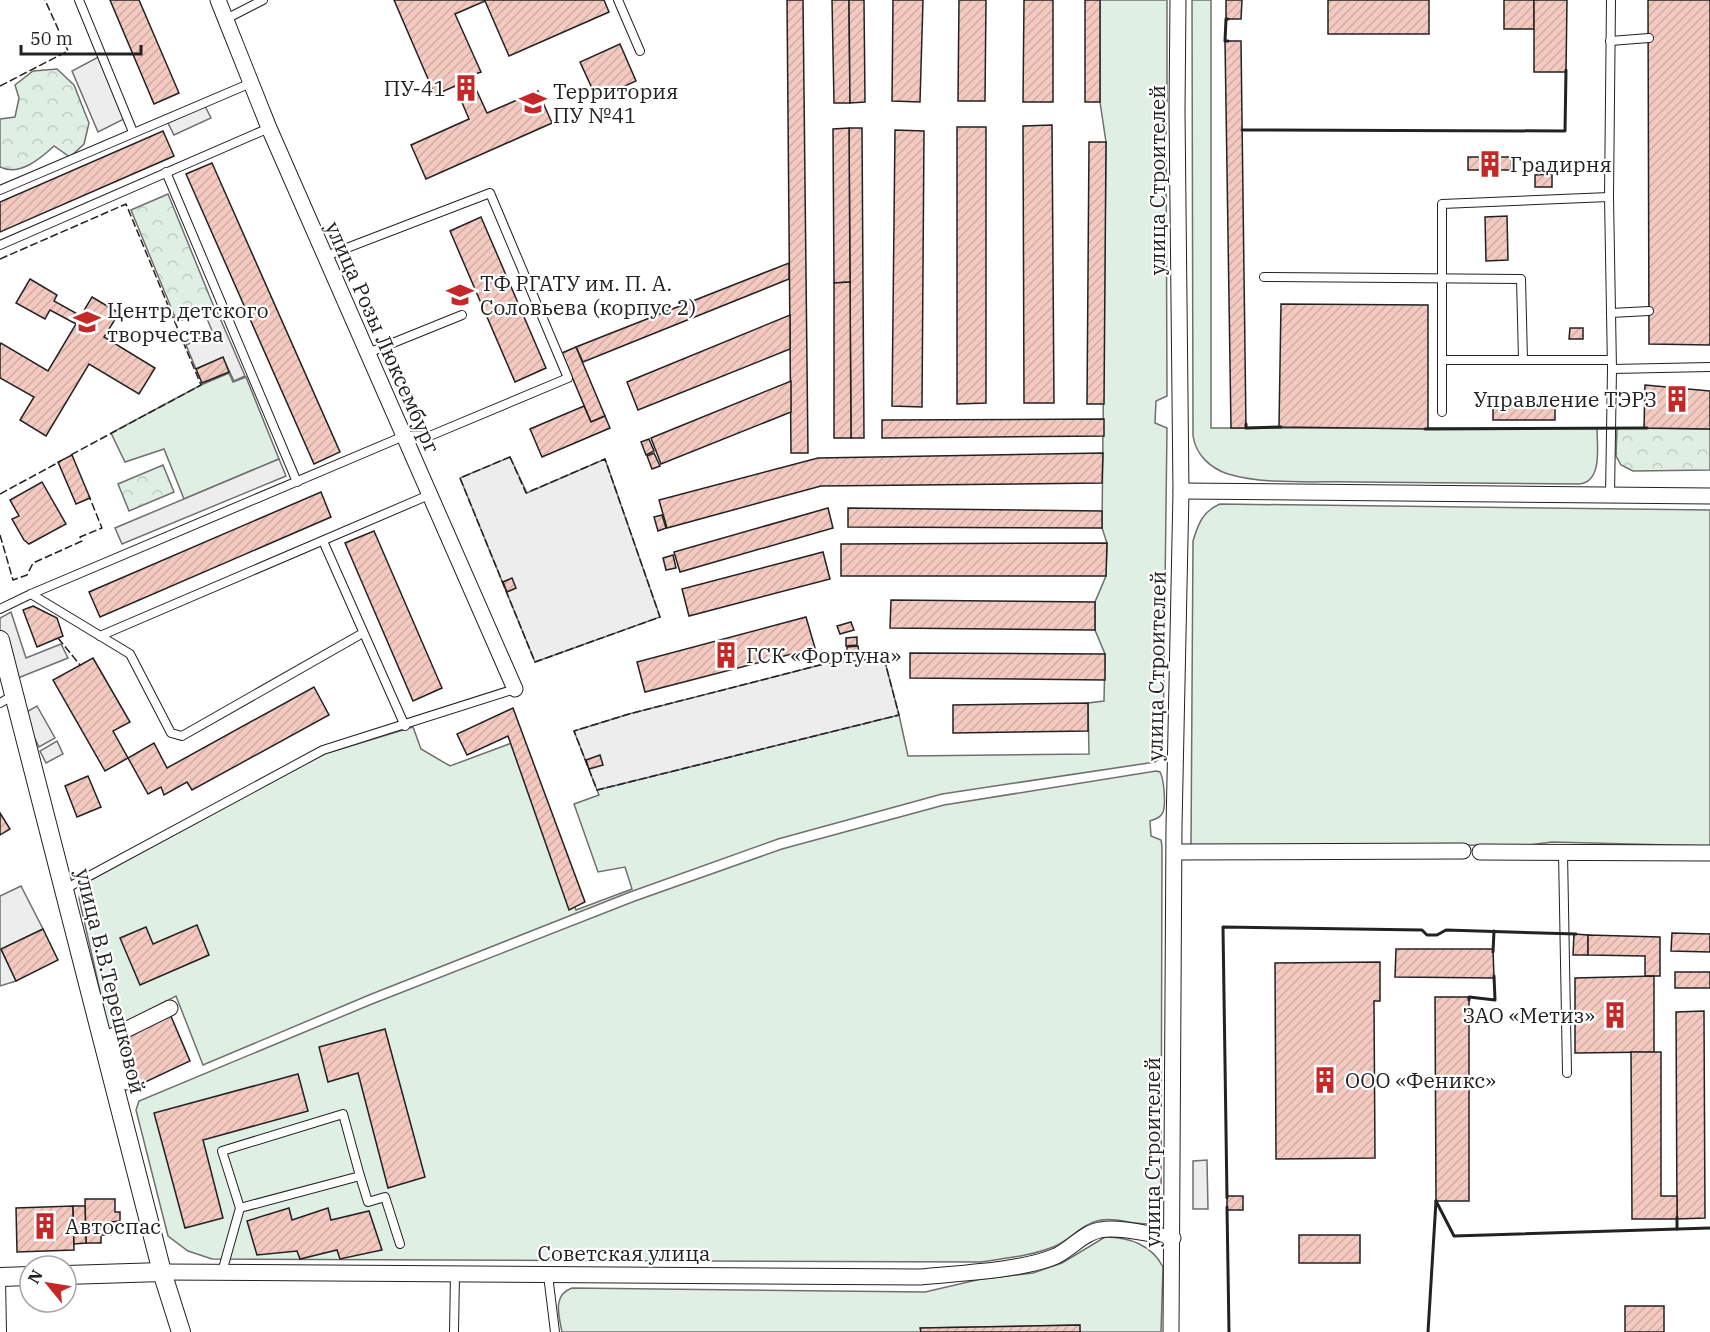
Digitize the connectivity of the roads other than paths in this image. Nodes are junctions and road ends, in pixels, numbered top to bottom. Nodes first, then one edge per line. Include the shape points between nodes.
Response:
1 (79, 0) edge
2 (218, 0) edge
3 (263, 0) edge
4 (618, 0) edge
5 (1178, 0) edge
6 (1611, 0) edge
7 (226, 19) junction
8 (1648, 38) dead end
9 (1610, 40) junction
10 (640, 51) dead end
11 (251, 83) junction
12 (269, 128) junction
13 (134, 132) junction
14 (166, 172) junction
15 (0, 190) edge
16 (1609, 197) junction
17 (0, 245) edge
18 (326, 256) junction
19 (1264, 277) dead end
20 (1442, 279) junction
21 (1649, 311) dead end
22 (1611, 313) junction
23 (462, 315) dead end
24 (368, 353) junction
25 (1442, 360) junction
26 (1523, 360) junction
27 (1612, 364) junction
28 (1710, 367) edge
29 (1442, 412) dead end
30 (404, 436) junction
31 (297, 482) junction
32 (1181, 491) junction
33 (429, 495) junction
34 (1610, 495) junction
35 (1710, 496) edge
36 (323, 541) junction
37 (31, 594) junction
38 (0, 609) edge
39 (363, 633) junction
40 (100, 636) junction
41 (0, 640) edge
42 (514, 689) joint
43 (7, 699) edge
44 (405, 726) junction
45 (1463, 851) dead end
46 (1563, 851) junction
47 (1175, 852) junction
48 (1480, 852) dead end
49 (1710, 853) edge
50 (65, 889) junction
51 (170, 1008) dead end
52 (108, 1039) junction
53 (1567, 1073) dead end
54 (127, 1082) dead end
55 (360, 1176) junction
56 (240, 1208) junction
57 (1173, 1238) junction
58 (400, 1244) dead end
59 (162, 1272) junction
60 (222, 1272) junction
61 (455, 1273) junction
62 (78, 1275) edge
63 (548, 1275) junction
64 (18, 1276) edge
65 (1, 1277) edge
66 (2, 1332) edge
67 (181, 1332) edge
68 (454, 1332) edge
69 (555, 1332) edge
70 (1171, 1332) edge

1 - 13 lane
2 - 7 street, улица Розы Люксембург
3 - 7 lane
4 - 10 lane
5 - 32 street, улица Строителей
6 - 9 lane
7 - 11 street, улица Розы Люксембург
8 - 9 lane
9 - 16 lane
11 - 12 street, улица Розы Люксембург
11 - 13 lane
12 - 14 lane
12 - 18 street, улица Розы Люксембург
13 - 15 lane
14 - 17 lane
14 - 31 lane
16 - 20 lane via 1442,204
16 - 22 lane
18 - 24 street, улица Розы Люксембург
18 - 30 lane via 490,193 568,378 432,435
19 - 20 lane
20 - 25 lane
20 - 26 lane via 1521,279
21 - 22 lane
22 - 27 lane
23 - 24 lane
24 - 30 street, улица Розы Люксембург
25 - 26 lane
25 - 29 lane
26 - 27 lane
27 - 28 lane
27 - 34 lane
30 - 31 lane
30 - 33 street, улица Розы Люксембург
31 - 37 lane
32 - 34 street
32 - 47 street, улица Строителей
33 - 36 lane
33 - 42 street, улица Розы Люксембург
34 - 35 street
36 - 39 lane
36 - 40 lane
37 - 38 lane
37 - 40 lane
39 - 40 lane via 182,736 171,733 130,654
39 - 44 lane
41 - 43 street, улица В.В.Терешковой
42 - 44 lane
43 - 50 street, улица В.В.Терешковой
44 - 50 lane via 323,750
45 - 47 street
46 - 48 street
46 - 49 street
46 - 53 lane
47 - 57 street, улица Строителей
50 - 52 street, улица В.В.Терешковой
51 - 52 street
52 - 54 street
52 - 59 street, улица В.В.Терешковой
55 - 56 lane
55 - 56 lane via 343,1114 222,1151
55 - 58 lane via 368,1202 385,1197
56 - 60 lane
57 - 63 street, Советская улица via 1102,1229 1043,1260 920,1277
57 - 70 street, улица Строителей
59 - 60 street, Советская улица
59 - 62 street, Советская улица
59 - 67 street, улица В.В.Терешковой
60 - 61 street, Советская улица
61 - 63 street, Советская улица
61 - 68 lane
63 - 69 lane
64 - 65 street
65 - 66 lane

